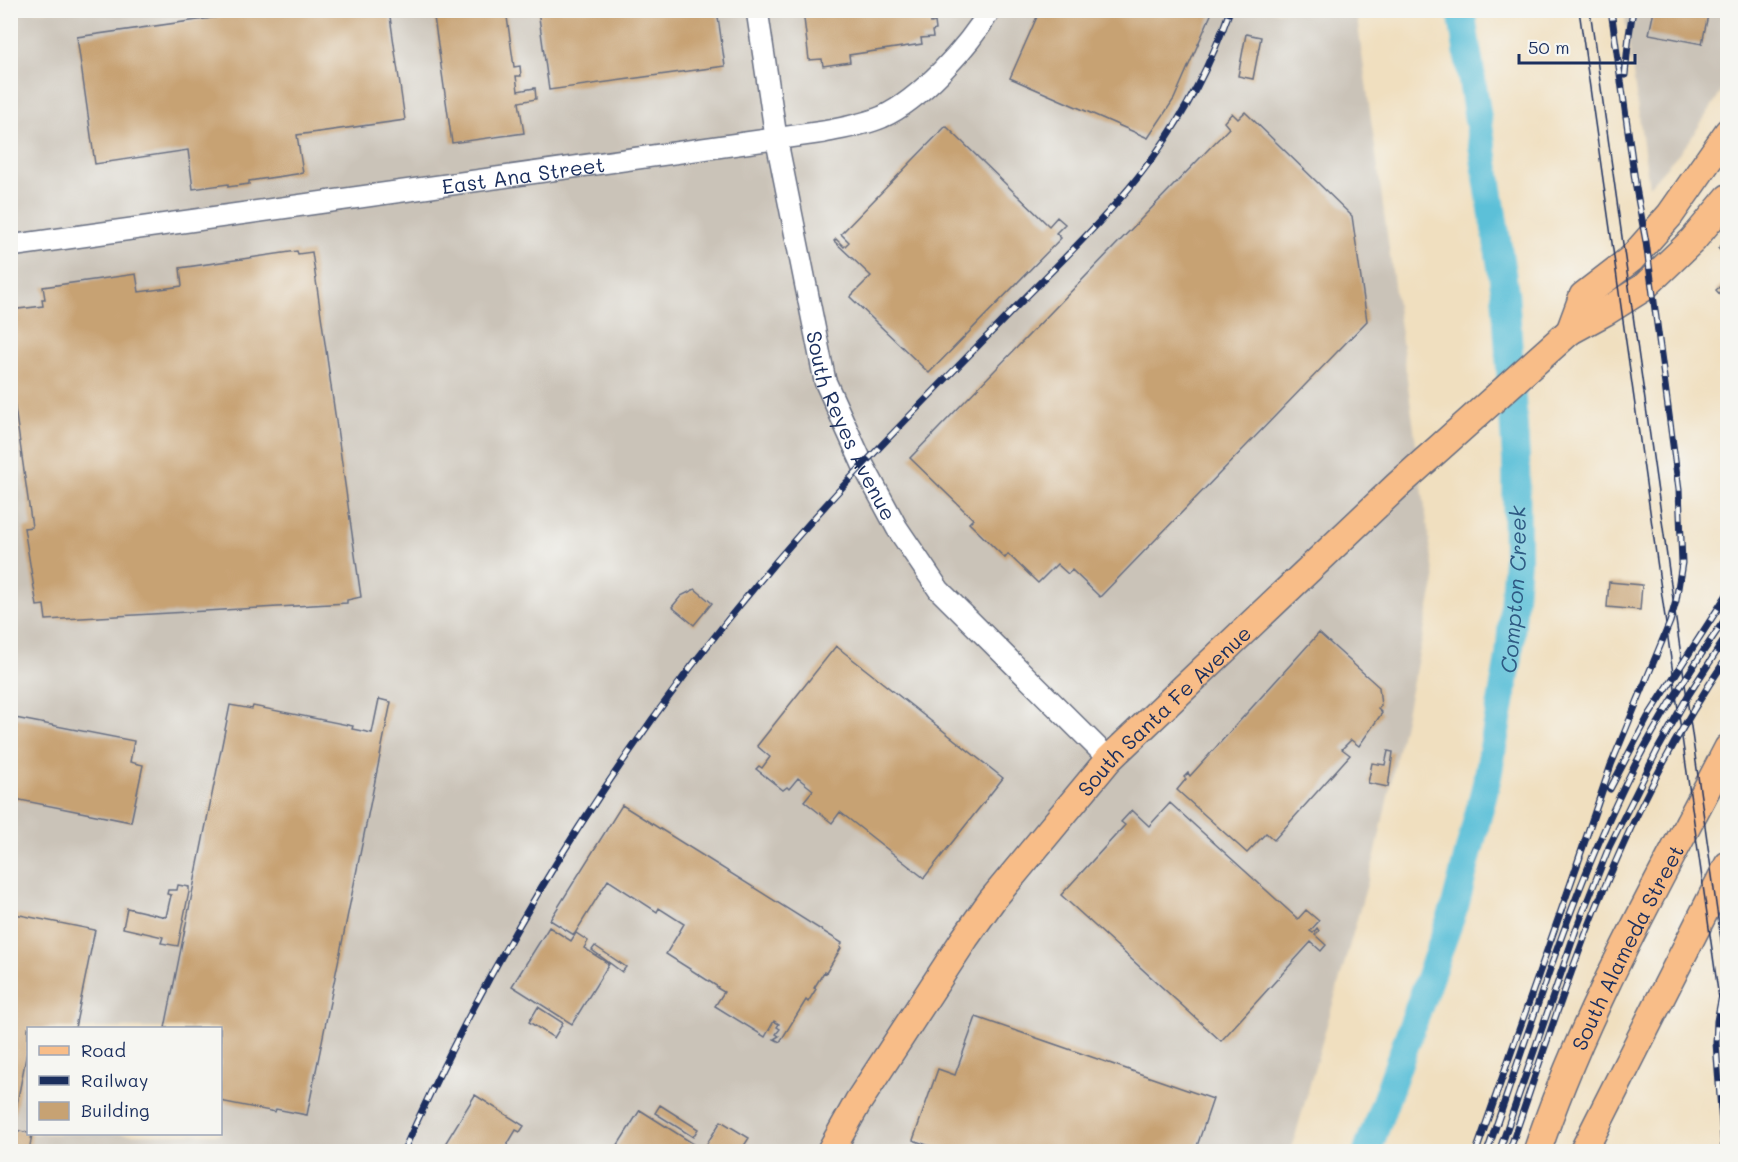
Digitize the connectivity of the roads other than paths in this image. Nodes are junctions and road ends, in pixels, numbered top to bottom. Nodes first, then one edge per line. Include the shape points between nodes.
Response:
1 (757, 10) edge
2 (990, 10) edge
3 (1728, 132) edge
4 (776, 137) junction
5 (1717, 172) edge
6 (1728, 198) edge
7 (10, 246) edge
8 (1570, 331) junction
9 (1728, 748) edge
10 (1109, 759) junction
11 (1728, 865) edge
12 (830, 1152) edge
13 (1537, 1152) edge
14 (1583, 1152) edge

1 - 4 street, South Reyes Avenue
2 - 4 street, East Ana Street via 964,47 902,106 857,125
3 - 5 main road, South Santa Fe Avenue
4 - 7 street, East Ana Street
4 - 10 street, South Reyes Avenue via 825,381 863,465 897,528 939,590
5 - 8 main road, South Santa Fe Avenue via 1670,215 1631,259 1584,296
6 - 8 main road, South Santa Fe Avenue via 1693,240 1643,288
8 - 10 main road, South Santa Fe Avenue
9 - 13 main road, South Alameda Street via 1606,986
10 - 12 main road, South Santa Fe Avenue via 965,938 864,1092
11 - 14 main road

